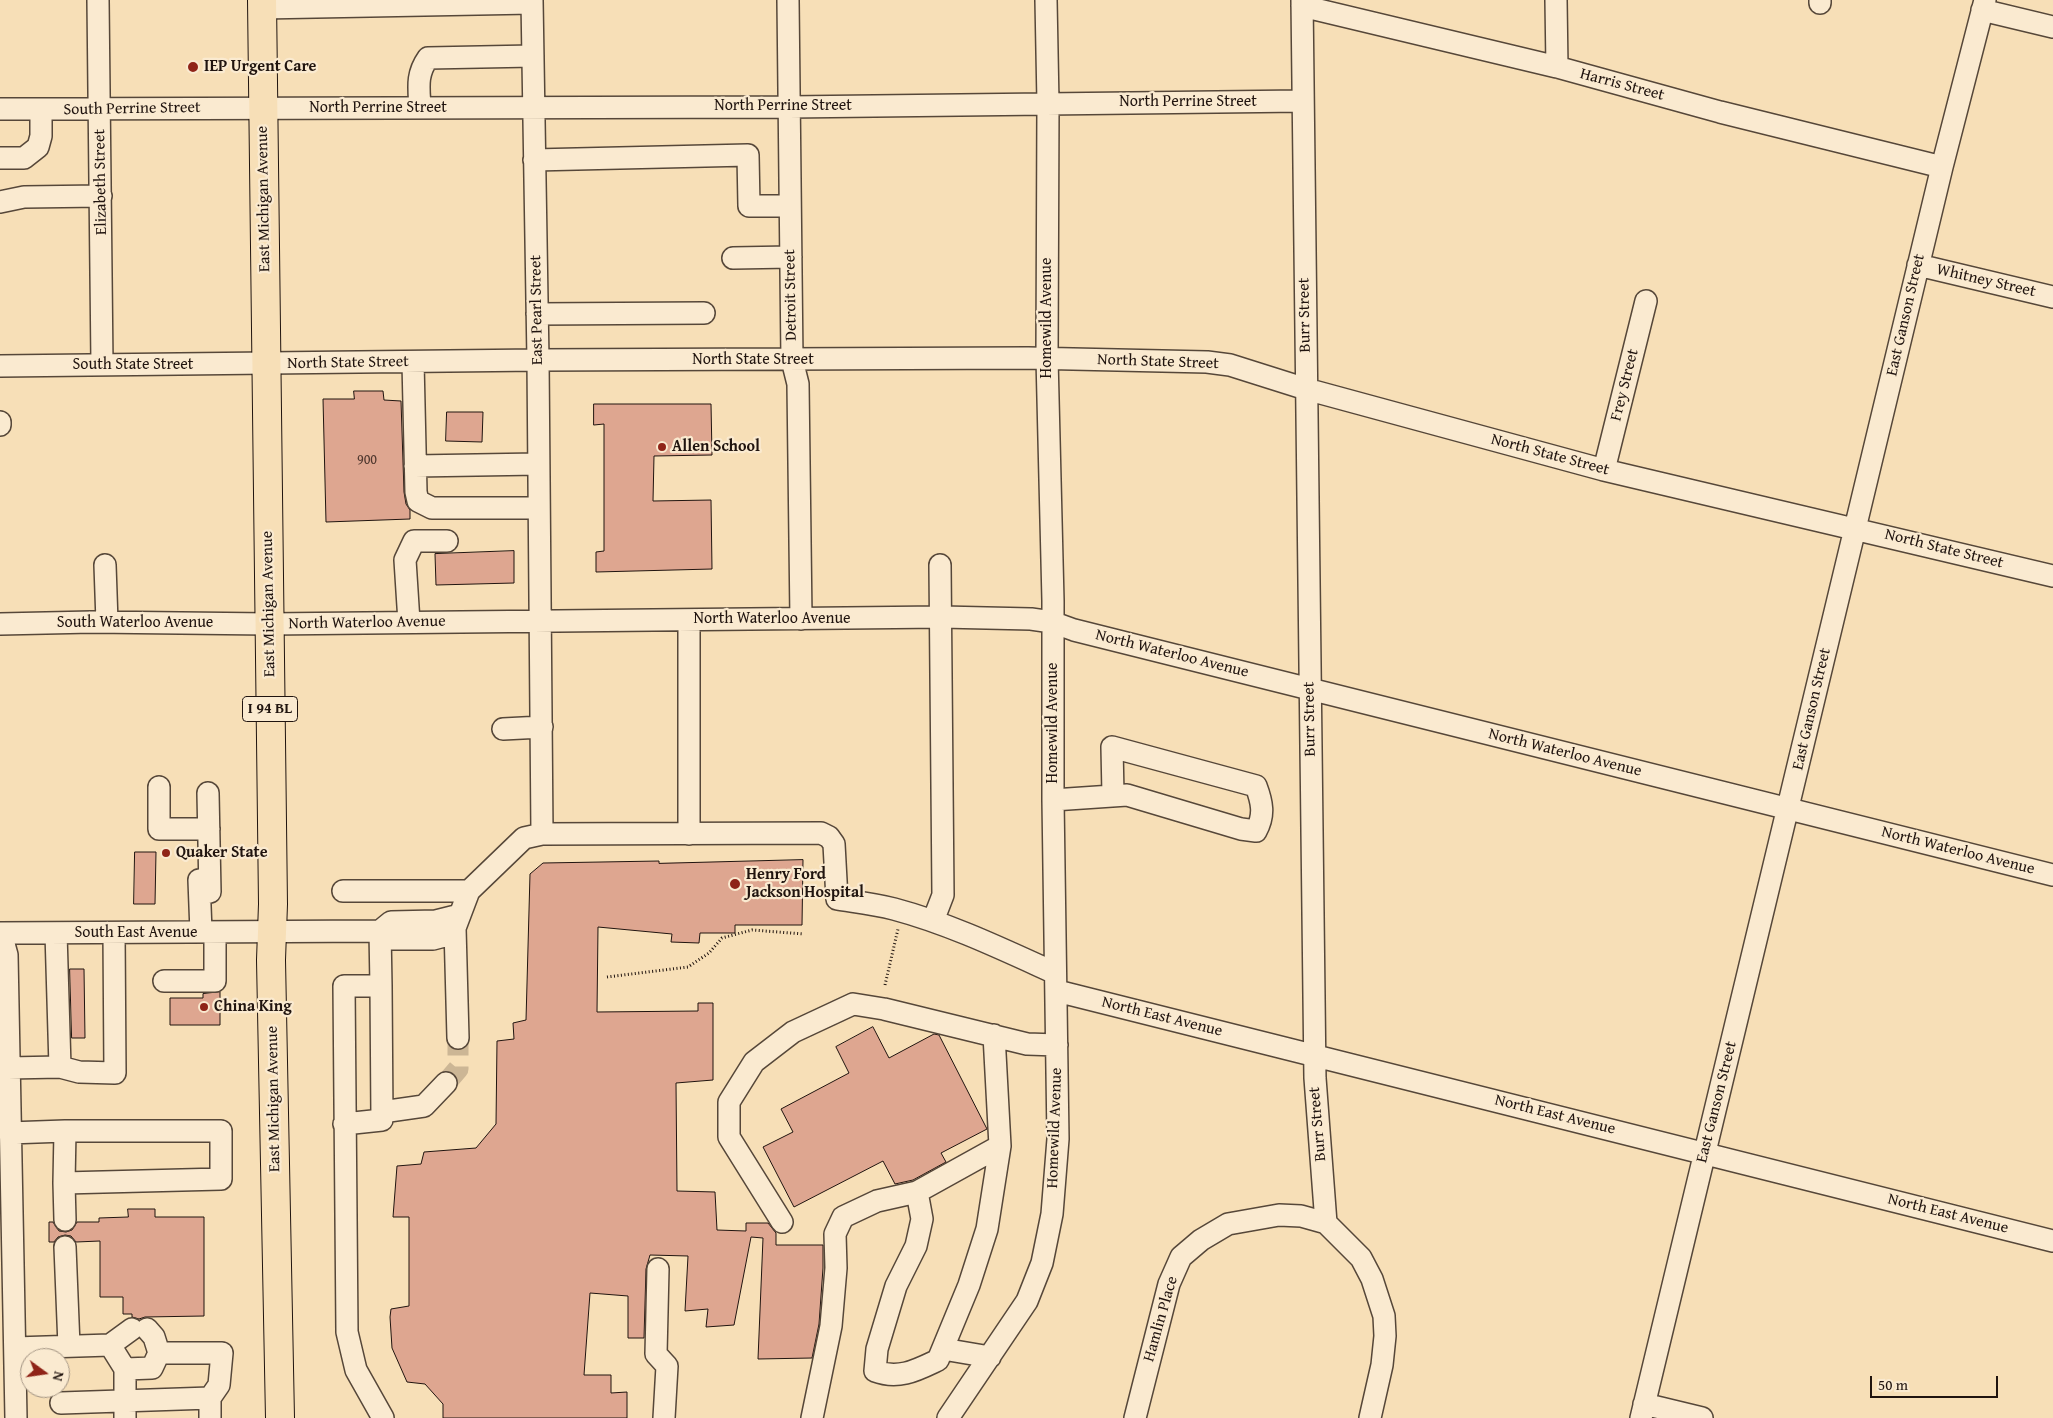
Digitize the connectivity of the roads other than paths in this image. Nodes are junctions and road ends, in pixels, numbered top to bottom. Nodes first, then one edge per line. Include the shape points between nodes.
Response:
1 (98, 0) edge
2 (788, 0) edge
3 (1046, 0) edge
4 (1556, 0) edge
5 (532, 2) edge
6 (1302, 3) edge
7 (262, 4) edge
8 (1983, 5) edge
9 (2053, 27) edge
10 (533, 56) junction
11 (1556, 66) junction
12 (1302, 101) junction
13 (1048, 103) junction
14 (789, 107) junction
15 (420, 108) junction
16 (534, 108) junction
17 (0, 109) edge
18 (263, 109) junction
19 (42, 110) junction
20 (100, 110) junction
21 (0, 158) edge
22 (534, 160) junction
23 (1942, 167) junction
24 (100, 196) junction
25 (0, 202) edge
26 (790, 206) junction
27 (733, 258) dead end
28 (791, 258) junction
29 (1918, 265) junction
30 (2053, 298) edge
31 (1646, 301) dead end
32 (704, 313) dead end
33 (537, 314) junction
34 (1046, 358) junction
35 (538, 360) junction
36 (792, 360) junction
37 (413, 362) junction
38 (102, 364) junction
39 (266, 364) junction
40 (0, 366) edge
41 (1306, 389) junction
42 (538, 464) junction
43 (416, 466) junction
44 (1604, 470) junction
45 (539, 508) junction
46 (1855, 528) junction
47 (447, 541) dead end
48 (940, 565) dead end
49 (105, 566) dead end
50 (2053, 576) edge
51 (942, 617) junction
52 (800, 619) junction
53 (539, 620) junction
54 (688, 620) junction
55 (107, 622) junction
56 (409, 622) junction
57 (1052, 622) junction
58 (0, 624) edge
59 (269, 624) junction
60 (1310, 688) junction
61 (542, 727) junction
62 (503, 729) dead end
63 (159, 787) dead end
64 (208, 793) dead end
65 (1113, 795) junction
66 (1053, 800) junction
67 (1788, 810) junction
68 (203, 829) junction
69 (542, 834) junction
70 (689, 834) junction
71 (2053, 874) edge
72 (343, 891) dead end
73 (469, 891) junction
74 (458, 921) junction
75 (933, 921) junction
76 (380, 931) junction
77 (208, 932) junction
78 (273, 932) junction
79 (0, 933) edge
80 (56, 933) junction
81 (114, 933) junction
82 (164, 981) dead end
83 (1056, 982) junction
84 (381, 986) junction
85 (994, 1035) junction
86 (458, 1038) tunnel mouth
87 (1057, 1044) junction
88 (1314, 1055) junction
89 (60, 1067) junction
90 (8, 1068) junction
91 (446, 1083) tunnel mouth
92 (4, 1093) edge
93 (382, 1112) junction
94 (344, 1124) junction
95 (65, 1131) junction
96 (9, 1133) junction
97 (1000, 1146) junction
98 (1704, 1153) junction
99 (64, 1183) junction
100 (917, 1192) junction
101 (6, 1214) edge
102 (65, 1220) dead end
103 (782, 1222) dead end
104 (1326, 1223) junction
105 (2053, 1241) edge
106 (65, 1247) dead end
107 (658, 1269) dead end
108 (110, 1345) junction
109 (69, 1346) junction
110 (15, 1348) junction
111 (943, 1349) junction
112 (159, 1353) junction
113 (990, 1357) junction
114 (124, 1369) junction
115 (8, 1387) edge
116 (61, 1403) dead end
117 (210, 1408) edge
118 (125, 1409) edge
119 (1642, 1411) edge
120 (16, 1418) edge
121 (280, 1418) edge
122 (384, 1418) edge
123 (664, 1418) edge
124 (812, 1418) edge
125 (948, 1418) edge
126 (1135, 1418) edge
127 (1370, 1418) edge
128 (1702, 1418) edge

1 - 20 street, Elizabeth Street
2 - 14 street, Detroit Street
3 - 13 street, Homewild Avenue
4 - 11 street
5 - 7 street
5 - 10 street, East Pearl Street
6 - 11 street, Harris Street
6 - 12 street, Burr Street
7 - 18 main road, East Michigan Avenue / I 94 BL
8 - 9 street
8 - 23 street, East Ganson Street
10 - 15 street via 428,58 419,74
10 - 16 street, East Pearl Street
11 - 23 street, Harris Street via 1720,112
12 - 13 street, North Perrine Street
12 - 41 street, Burr Street
13 - 14 street, North Perrine Street
13 - 34 street, Homewild Avenue
14 - 16 street, North Perrine Street
14 - 26 street, Detroit Street
15 - 16 street, North Perrine Street
15 - 18 street, North Perrine Street
16 - 22 street, East Pearl Street
17 - 19 street, South Perrine Street
18 - 20 street, South Perrine Street
18 - 39 main road, East Michigan Avenue / I 94 BL
19 - 20 street, South Perrine Street
19 - 21 street via 38,147 24,158
20 - 24 street, Elizabeth Street
22 - 26 street via 748,155 749,206
22 - 33 street, East Pearl Street
23 - 29 street, East Ganson Street
24 - 25 street via 24,197
24 - 38 street, Elizabeth Street
26 - 28 street, Detroit Street
27 - 28 street
28 - 36 street, Detroit Street
29 - 30 street, Whitney Street
29 - 46 street, East Ganson Street
31 - 44 street, Frey Street
32 - 33 street
33 - 35 street, East Pearl Street
34 - 36 street, North State Street
34 - 41 street, North State Street via 1206,362 1230,365
34 - 57 street, Homewild Avenue
35 - 36 street, North State Street
35 - 37 street, North State Street
35 - 42 street, East Pearl Street
36 - 52 street, Detroit Street via 798,384
37 - 39 street, North State Street
37 - 43 street
38 - 39 street, South State Street
38 - 40 street, South State Street
39 - 59 main road, East Michigan Avenue / I 94 BL
41 - 44 street, North State Street
41 - 60 street, Burr Street
42 - 43 street
42 - 45 street, East Pearl Street
43 - 45 street via 418,501 432,508
44 - 46 street, North State Street
45 - 53 street, East Pearl Street
46 - 50 street, North State Street
46 - 67 street, East Ganson Street
47 - 56 street via 414,541 405,560
48 - 51 street
49 - 55 street
51 - 52 street, North Waterloo Avenue
51 - 57 street, North Waterloo Avenue
51 - 75 street via 943,895
52 - 54 street, North Waterloo Avenue
53 - 54 street, North Waterloo Avenue
53 - 56 street, North Waterloo Avenue
53 - 61 street, East Pearl Street
54 - 70 street
55 - 58 street, South Waterloo Avenue
55 - 59 street, South Waterloo Avenue
56 - 59 street, North Waterloo Avenue
57 - 60 street, North Waterloo Avenue
57 - 66 street, Homewild Avenue
59 - 78 main road, East Michigan Avenue / I 94 BL
60 - 67 street, North Waterloo Avenue
60 - 88 street, Burr Street
61 - 62 street
61 - 69 street, East Pearl Street
63 - 68 street via 159,829
64 - 68 street
65 - 65 street via 1112,747 1256,786 1262,820 1256,831 1241,829 1127,795
65 - 66 street
66 - 83 street, Homewild Avenue
67 - 71 street, North Waterloo Avenue
67 - 98 street, East Ganson Street
68 - 77 street via 200,893
69 - 70 street
69 - 73 street via 524,838
70 - 75 street, North East Avenue via 821,833 834,844 837,899
72 - 73 street
73 - 74 street
74 - 76 street via 391,922
74 - 86 street
75 - 83 street, North East Avenue via 986,941
76 - 78 street, South East Avenue
76 - 84 street
77 - 78 street, South East Avenue
77 - 81 street, South East Avenue
77 - 82 street via 215,981
78 - 121 main road, East Michigan Avenue / I 94 BL
79 - 80 street, South East Avenue
79 - 90 street via 7,955
80 - 81 street, South East Avenue
80 - 89 street
81 - 89 street via 115,1073 79,1072
83 - 87 street, Homewild Avenue
83 - 88 street, North East Avenue
84 - 93 street
84 - 94 street via 344,986
85 - 87 street via 1027,1044
85 - 97 street
85 - 103 street via 884,1008 853,1004 793,1032 754,1062 729,1102 729,1137
87 - 113 street, Homewild Avenue via 1058,1139 1052,1214 1042,1263 1027,1301
88 - 98 street, North East Avenue
88 - 104 street, Burr Street
89 - 90 street
90 - 92 street
91 - 93 street via 424,1106
92 - 96 street
93 - 94 street via 382,1120
94 - 122 street via 347,1332 356,1370
95 - 96 street
95 - 99 street
95 - 99 street via 221,1130 221,1179
96 - 101 street
97 - 100 street
97 - 111 street via 987,1229
98 - 105 street, North East Avenue
98 - 119 street, East Ganson Street
99 - 102 street
100 - 111 street via 922,1219 916,1246 896,1286 877,1349 876,1371 886,1375 912,1373 938,1360
100 - 124 street via 877,1201 843,1217 836,1234 831,1326
101 - 110 street
104 - 126 street, Hamlin Place via 1301,1216 1279,1216 1228,1224 1181,1257 1169,1284
104 - 127 street via 1361,1258 1376,1289 1384,1316 1382,1365
106 - 109 street
107 - 123 street via 656,1354 667,1366
108 - 109 street
108 - 112 street via 140,1329 154,1337
108 - 114 street
109 - 110 street
110 - 115 street
111 - 113 street
112 - 114 street via 152,1368
112 - 117 street via 222,1353 219,1385
113 - 125 street, Homewild Avenue
114 - 118 street
115 - 120 street
116 - 118 street
117 - 118 street
119 - 128 street

